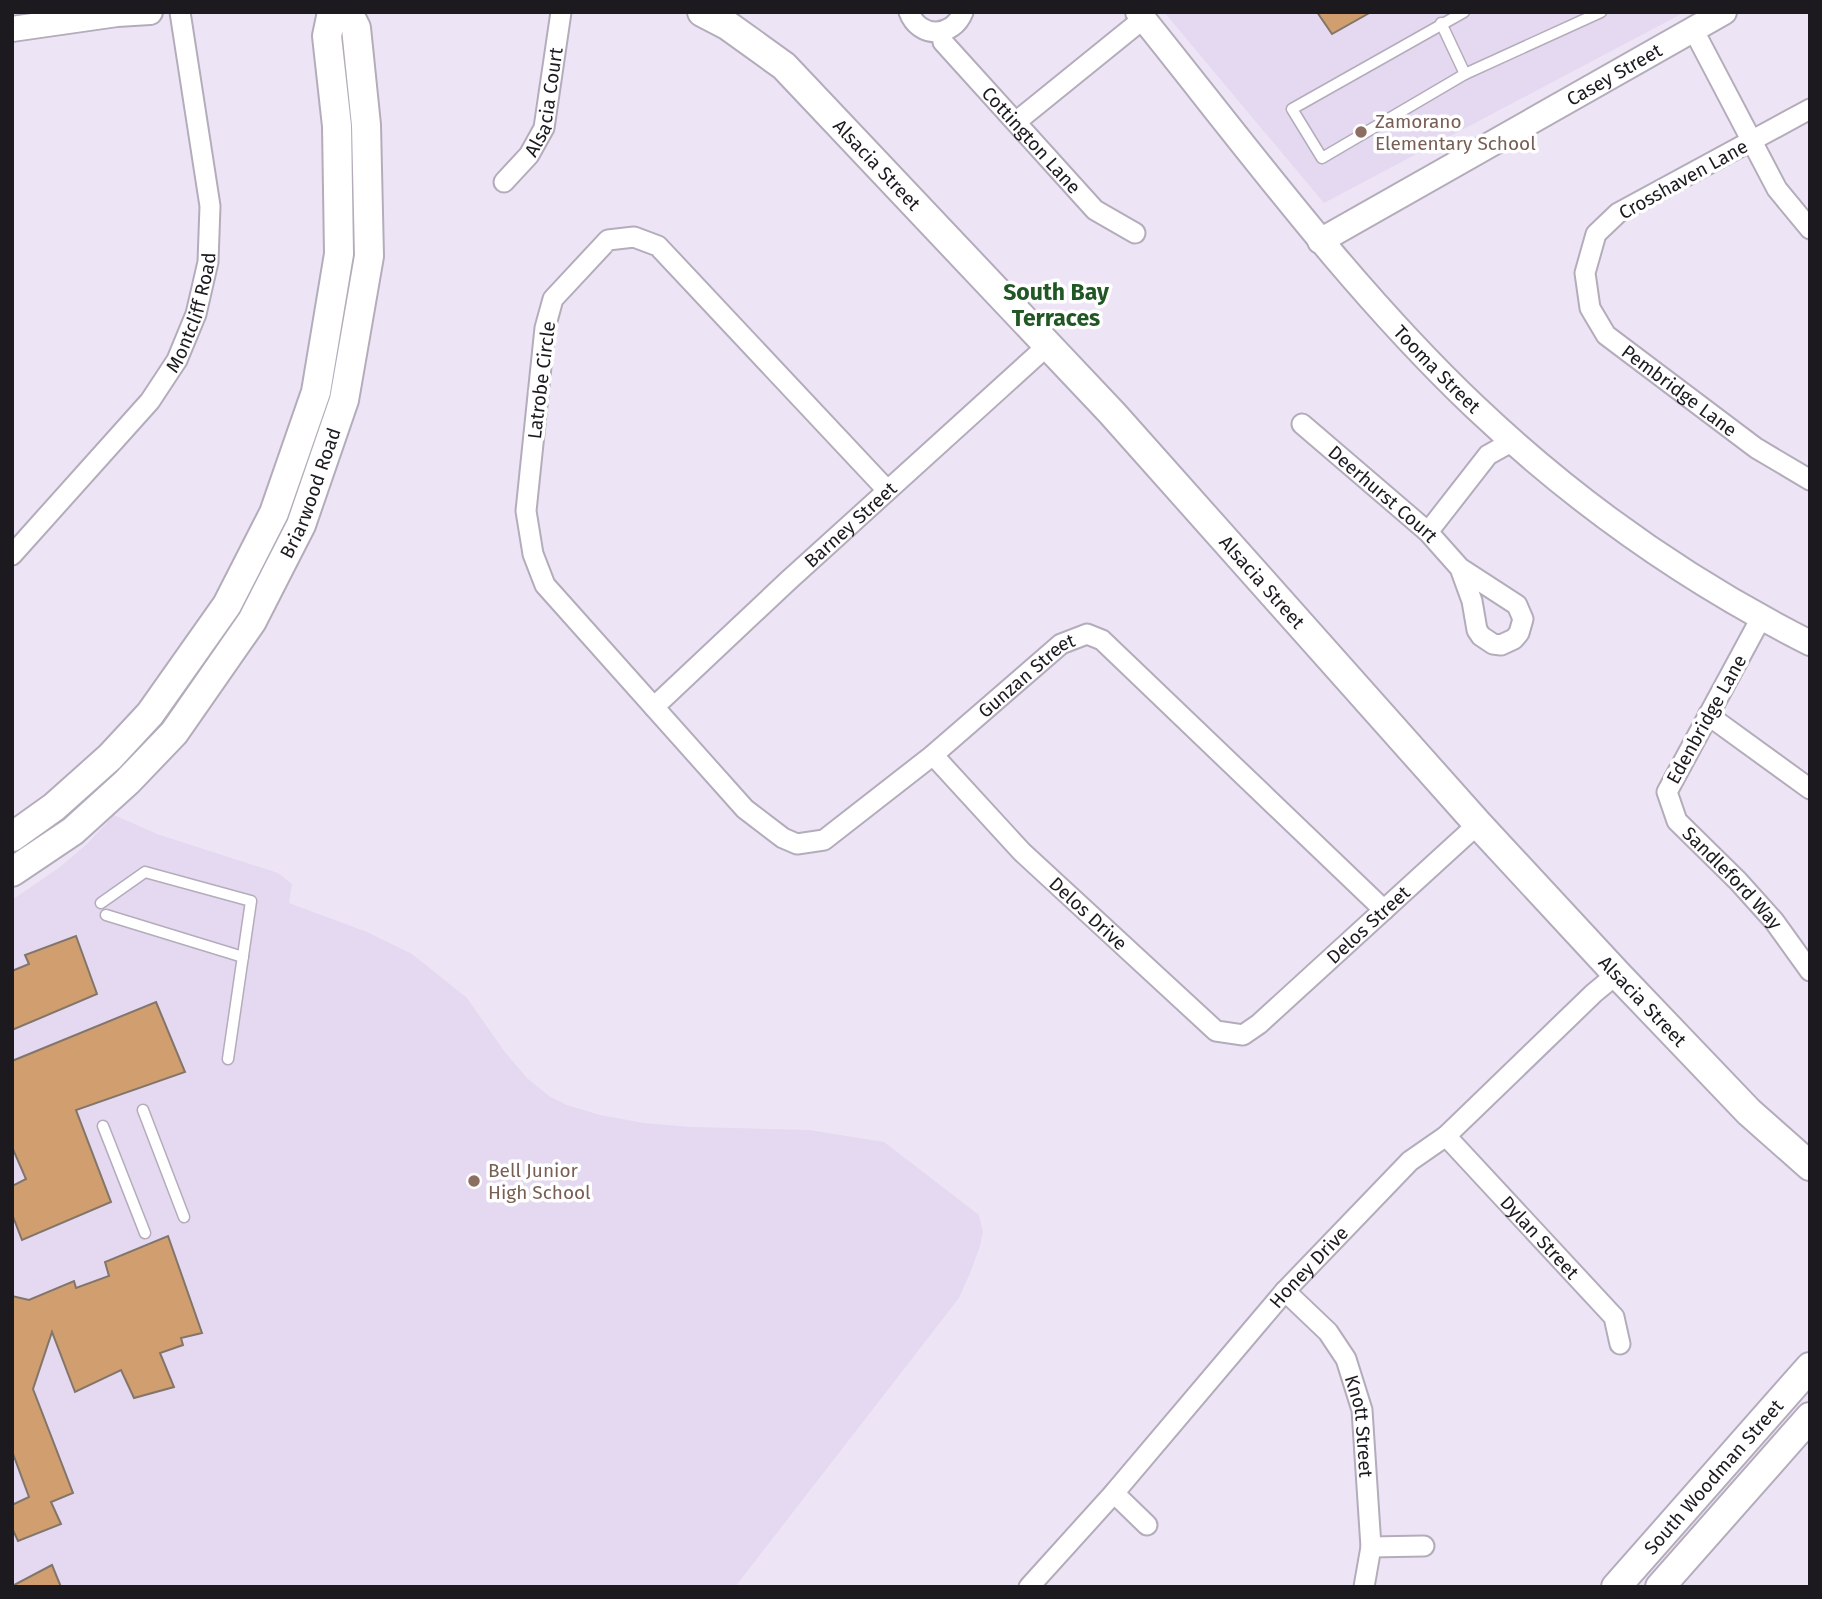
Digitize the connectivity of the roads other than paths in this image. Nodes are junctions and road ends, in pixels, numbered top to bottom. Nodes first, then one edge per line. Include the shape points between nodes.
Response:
1 (150, 12) edge
2 (180, 12) edge
3 (332, 12) edge
4 (348, 12) edge
5 (561, 12) edge
6 (702, 12) edge
7 (909, 12) edge
8 (963, 12) edge
9 (1464, 12) edge
10 (1601, 12) edge
11 (1724, 12) edge
12 (1141, 16) edge
13 (1441, 23) junction
14 (12, 29) edge
15 (1693, 29) junction
16 (942, 32) junction
17 (1465, 74) junction
18 (1810, 109) edge
19 (1017, 121) junction
20 (1752, 140) junction
21 (505, 182) dead end
22 (1810, 229) edge
23 (1135, 233) dead end
24 (1320, 241) junction
25 (1585, 273) joint
26 (1047, 346) junction
27 (1302, 424) dead end
28 (1513, 442) junction
29 (1810, 480) edge
30 (887, 491) junction
31 (1428, 532) junction
32 (12, 555) edge
33 (1460, 568) dead end
34 (1761, 618) junction
35 (1810, 643) edge
36 (654, 707) junction
37 (1709, 715) junction
38 (112, 754) junction
39 (933, 755) junction
40 (1810, 789) edge
41 (745, 809) joint
42 (1677, 821) joint
43 (1478, 824) junction
44 (73, 831) junction
45 (12, 837) edge
46 (12, 872) edge
47 (101, 903) dead end
48 (1384, 910) junction
49 (106, 915) dead end
50 (243, 957) junction
51 (1810, 971) edge
52 (1617, 974) junction
53 (1259, 1024) joint
54 (228, 1059) dead end
55 (144, 1110) dead end
56 (103, 1126) dead end
57 (1446, 1136) junction
58 (1810, 1167) edge
59 (184, 1217) dead end
60 (145, 1233) dead end
61 (1285, 1291) junction
62 (1620, 1344) dead end
63 (1810, 1367) edge
64 (1810, 1418) edge
65 (1114, 1493) junction
66 (1147, 1525) dead end
67 (1424, 1546) dead end
68 (1371, 1547) junction
69 (1029, 1587) edge
70 (1364, 1587) edge
71 (1616, 1587) edge
72 (1660, 1587) edge

1 - 14 street
2 - 32 street, Montcliff Road via 210,206 208,262 196,314 177,360 150,401
3 - 38 main road, Briarwood Road via 327,36 337,126 339,254 316,392 274,513 227,605 150,714
4 - 44 main road, Briarwood Road via 356,28 366,125 369,256 344,400 301,525 252,621 174,733
5 - 21 street, Alsacia Court via 544,128 529,155
6 - 26 main road, Alsacia Street via 784,66
7 - 16 street via 924,30
8 - 16 street via 957,24
9 - 13 lane
10 - 17 lane
11 - 15 street, Casey Street
12 - 19 street
12 - 24 street, Tooma Street
13 - 17 lane
13 - 17 lane via 1292,109 1322,158
15 - 20 street
15 - 24 street, Casey Street
16 - 19 street, Cottington Lane via 943,42
18 - 20 street, Crosshaven Lane
19 - 23 street, Cottington Lane via 1095,210
20 - 22 street via 1777,189
20 - 25 street, Crosshaven Lane via 1618,213 1596,234
24 - 28 street, Tooma Street via 1436,368
25 - 29 street, Pembridge Lane via 1590,308 1606,335 1756,448
26 - 30 street, Barney Street
26 - 43 main road, Alsacia Street
27 - 31 street, Deerhurst Court
28 - 31 street via 1488,455
28 - 34 street, Tooma Street via 1657,554
30 - 36 street, Barney Street
30 - 36 street, Latrobe Circle via 658,246 634,237 608,240 553,299 545,328 526,511 533,554 545,585
31 - 33 street, Deerhurst Court
34 - 35 street, Tooma Street
34 - 37 street, Edenbridge Lane
36 - 41 street, Latrobe Circle
37 - 40 street
37 - 42 street, Edenbridge Lane via 1667,792
38 - 44 main road via 108,780 69,817
38 - 45 main road, Briarwood Road via 54,807
39 - 41 street, Gunzan Street via 824,840 797,844
39 - 48 street, Gunzan Street via 1061,644 1087,634 1102,640
39 - 53 street, Delos Drive via 1022,852 1216,1031 1243,1035
42 - 51 street, Sandleford Way via 1774,921
43 - 48 street, Delos Street
43 - 52 main road, Alsacia Street
44 - 46 main road, Briarwood Road
47 - 50 lane via 145,872 251,901
48 - 53 street, Delos Street
49 - 50 lane
50 - 54 lane
52 - 57 street, Honey Drive
52 - 58 main road, Alsacia Street via 1749,1112
55 - 59 lane
56 - 60 lane
57 - 61 street, Honey Drive via 1410,1161
57 - 62 street, Dylan Street via 1614,1317
61 - 65 street, Honey Drive
61 - 68 street, Knott Street via 1328,1332 1346,1359 1362,1410
63 - 71 main road, South Woodman Street
64 - 72 main road, South Woodman Street
65 - 66 street
65 - 69 street, Honey Drive
67 - 68 street
68 - 70 street, Knott Street

